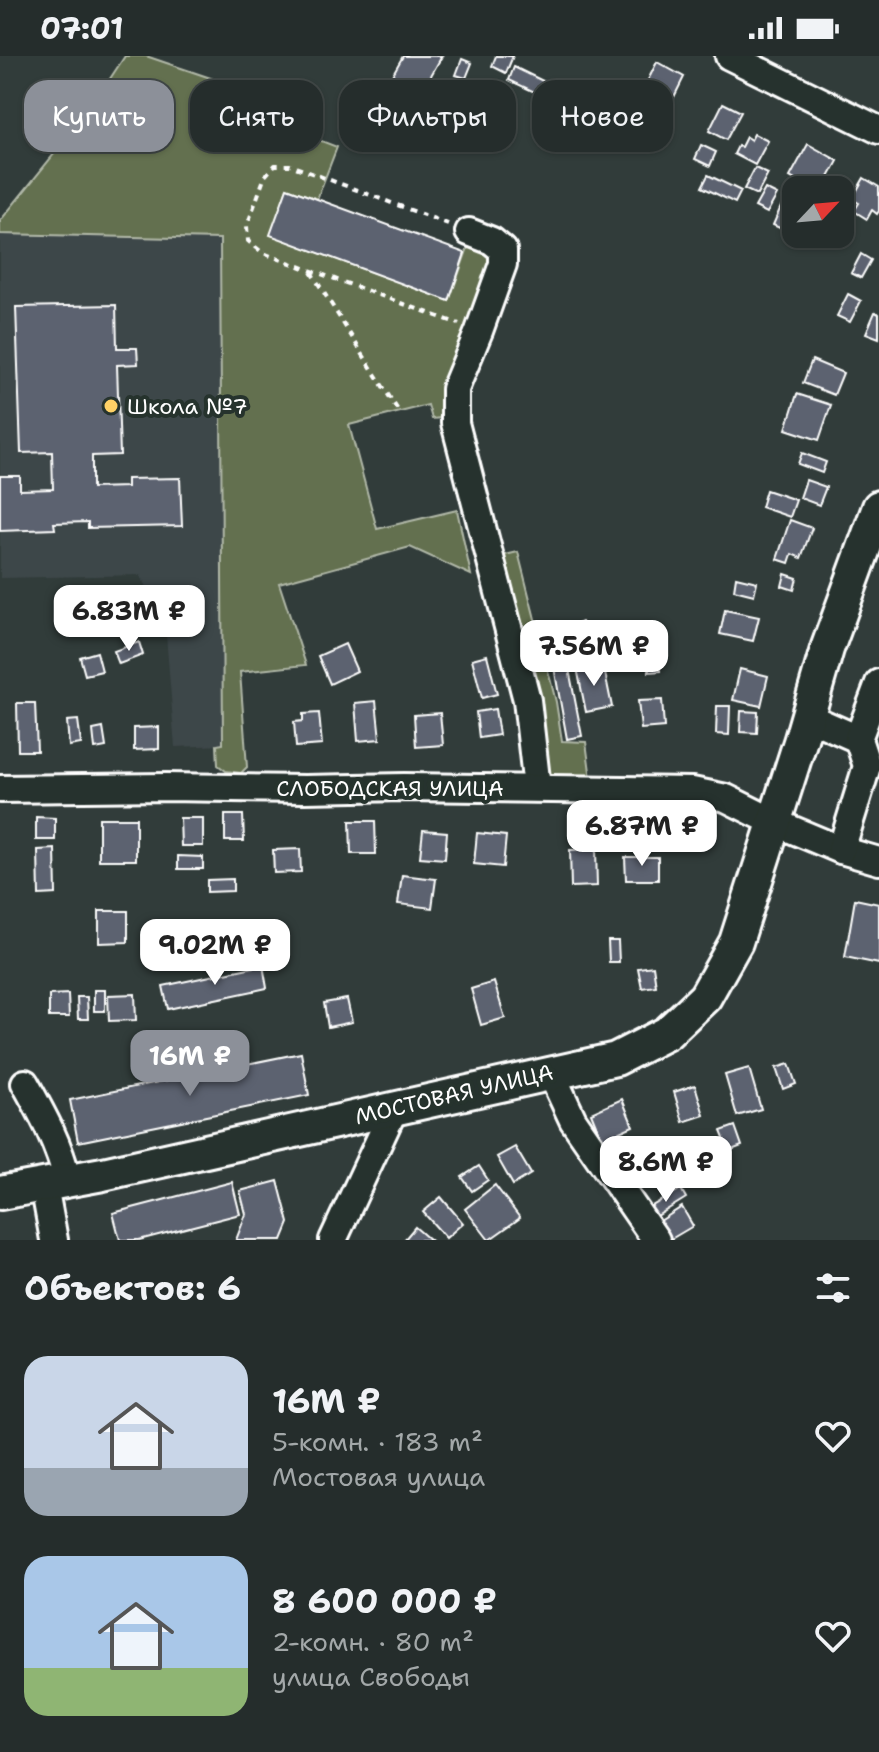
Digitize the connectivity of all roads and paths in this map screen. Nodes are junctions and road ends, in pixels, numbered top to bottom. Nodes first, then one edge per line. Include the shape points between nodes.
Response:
1 (729, 56) edge
2 (879, 130) edge
3 (469, 232) joint
4 (310, 270) junction
5 (479, 331) junction
6 (399, 412) dead end
7 (879, 507) edge
8 (879, 683) edge
9 (808, 717) junction
10 (858, 739) junction
11 (537, 788) junction
12 (0, 789) edge
13 (774, 822) junction
14 (841, 850) junction
15 (879, 861) edge
16 (551, 1073) junction
17 (25, 1083) dead end
18 (395, 1107) junction
19 (56, 1183) junction
20 (0, 1193) edge
21 (54, 1240) edge
22 (333, 1240) edge
23 (656, 1240) edge

1 - 2 street
3 - 4 path via 290,165 275,165 265,176 247,226 248,241 263,253
3 - 5 street via 503,250
4 - 5 path
4 - 6 path
5 - 11 street via 455,389 455,423 527,700
7 - 9 main road, МОСТОВАЯ УЛИЦА
8 - 10 street
9 - 10 street
9 - 13 main road, МОСТОВАЯ УЛИЦА
10 - 14 street via 867,766
11 - 12 street, СЛОБОДСКАЯ УЛИЦА
11 - 13 street, СЛОБОДСКАЯ УЛИЦА via 692,791 726,798
13 - 14 street, СЛОБОДСКАЯ УЛИЦА
13 - 16 main road, МОСТОВАЯ УЛИЦА via 736,942 705,997 667,1033 616,1059
14 - 15 street, СЛОБОДСКАЯ УЛИЦА
16 - 18 main road, МОСТОВАЯ УЛИЦА
16 - 23 street via 573,1120
17 - 19 street via 61,1155
18 - 19 main road, МОСТОВАЯ УЛИЦА
18 - 22 street
19 - 20 main road, МОСТОВАЯ УЛИЦА
19 - 21 street

